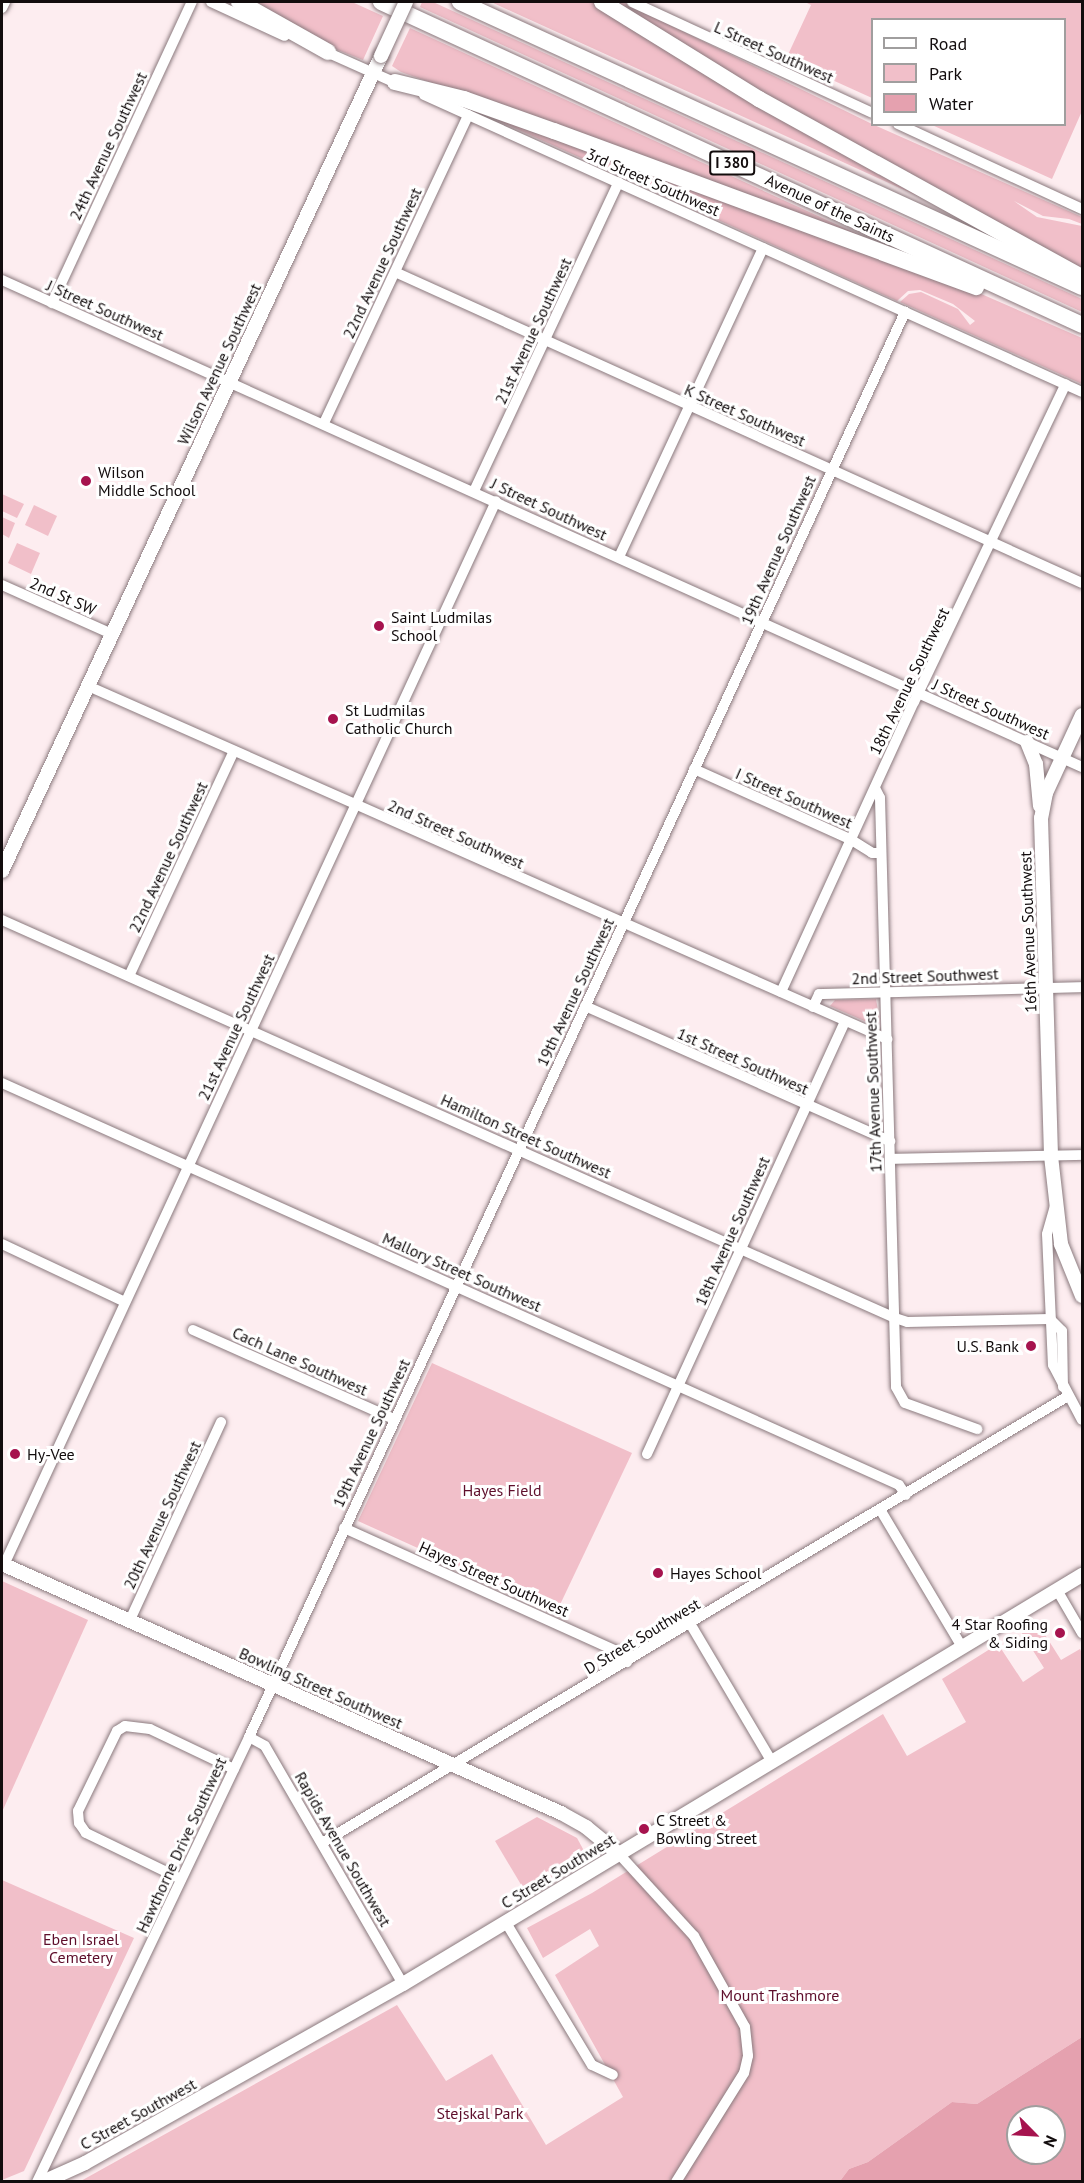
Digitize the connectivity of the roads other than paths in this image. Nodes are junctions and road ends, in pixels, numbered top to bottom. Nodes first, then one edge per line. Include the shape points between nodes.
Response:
1 (5, 2) edge
2 (192, 2) edge
3 (211, 2) edge
4 (239, 2) edge
5 (381, 2) edge
6 (406, 2) edge
7 (460, 2) edge
8 (602, 2) edge
9 (632, 2) edge
10 (2, 9) edge
11 (328, 52) junction
12 (373, 72) junction
13 (395, 82) junction
14 (871, 112) edge
15 (468, 115) junction
16 (902, 126) edge
17 (619, 182) junction
18 (1083, 208) edge
19 (763, 248) junction
20 (395, 272) junction
21 (1083, 277) edge
22 (2, 280) edge
23 (1083, 287) edge
24 (52, 303) junction
25 (905, 312) junction
26 (1083, 326) edge
27 (545, 340) junction
28 (230, 380) junction
29 (1066, 384) junction
30 (1083, 392) edge
31 (690, 406) junction
32 (324, 423) junction
33 (831, 470) junction
34 (474, 491) junction
35 (496, 501) junction
36 (992, 542) junction
37 (619, 557) junction
38 (1083, 583) edge
39 (2, 585) edge
40 (762, 622) junction
41 (112, 634) junction
42 (88, 686) junction
43 (919, 693) junction
44 (1083, 715) edge
45 (1027, 741) junction
46 (234, 751) junction
47 (1062, 757) junction
48 (1083, 767) edge
49 (694, 769) junction
50 (875, 788) junction
51 (356, 806) junction
52 (1041, 818) junction
53 (850, 839) junction
54 (881, 853) junction
55 (2, 871) edge
56 (2, 920) edge
57 (623, 924) junction
58 (129, 976) junction
59 (1047, 987) junction
60 (1083, 987) edge
61 (781, 992) junction
62 (885, 993) junction
63 (585, 1006) junction
64 (813, 1007) junction
65 (845, 1021) junction
66 (251, 1030) junction
67 (886, 1039) junction
68 (2, 1083) edge
69 (805, 1105) junction
70 (890, 1141) junction
71 (519, 1149) junction
72 (1083, 1155) edge
73 (1051, 1156) junction
74 (891, 1159) junction
75 (188, 1165) junction
76 (1055, 1206) junction
77 (2, 1244) edge
78 (741, 1247) junction
79 (456, 1286) junction
80 (1083, 1296) edge
81 (125, 1302) junction
82 (895, 1318) junction
83 (1050, 1319) junction
84 (193, 1330) dead end
85 (679, 1387) junction
86 (1065, 1391) junction
87 (394, 1419) junction
88 (1083, 1420) edge
89 (221, 1422) dead end
90 (977, 1429) dead end
91 (646, 1454) dead end
92 (906, 1495) junction
93 (880, 1511) junction
94 (344, 1528) junction
95 (3, 1564) edge
96 (1083, 1575) edge
97 (1057, 1590) junction
98 (130, 1620) junction
99 (691, 1625) junction
100 (1083, 1633) edge
101 (962, 1647) junction
102 (627, 1662) junction
103 (272, 1683) junction
104 (249, 1737) junction
105 (772, 1762) junction
106 (455, 1766) junction
107 (234, 1769) junction
108 (322, 1843) junction
109 (619, 1854) junction
110 (182, 1879) junction
111 (505, 1921) junction
112 (403, 1984) junction
113 (613, 2075) dead end
114 (37, 2181) edge
115 (43, 2181) edge
116 (676, 2181) edge

1 - 10 street
2 - 24 street, 24th Avenue Southwest
3 - 11 street, 3rd Street Southwest
4 - 11 highway
5 - 26 highway, Avenue of the Saints / I 380
6 - 12 main road, Wilson Avenue Southwest, bridge
7 - 23 highway, Avenue of the Saints / I 380
8 - 21 highway via 759,99
9 - 14 street, L Street Southwest
11 - 12 street, 3rd Street Southwest
12 - 13 street, 3rd Street Southwest
12 - 28 main road, Wilson Avenue Southwest
13 - 15 street, 3rd Street Southwest
13 - 26 highway via 425,87 544,127
15 - 17 street, 3rd Street Southwest
15 - 20 street, 22nd Avenue Southwest
16 - 18 street
17 - 19 street, 3rd Street Southwest
17 - 27 street, 21st Avenue Southwest
19 - 25 street, 3rd Street Southwest
19 - 31 street
20 - 27 street, K Street Southwest
20 - 32 street, 22nd Avenue Southwest
22 - 24 street, J Street Southwest
24 - 28 street, J Street Southwest
25 - 29 street, 3rd Street Southwest
25 - 33 street, 19th Avenue Southwest
27 - 31 street, K Street Southwest
27 - 34 street, 21st Avenue Southwest
28 - 32 street, J Street Southwest
28 - 41 main road, Wilson Avenue Southwest
29 - 30 street, 3rd Street Southwest
29 - 36 street, 18th Avenue Southwest
31 - 33 street, K Street Southwest
31 - 37 street
32 - 34 street, J Street Southwest
33 - 36 street, K Street Southwest
33 - 40 street, 19th Avenue Southwest
34 - 35 street, J Street Southwest
35 - 37 street, J Street Southwest
35 - 51 street, 21st Avenue Southwest
36 - 38 street, K Street Southwest
36 - 43 street, 18th Avenue Southwest
37 - 40 street, J Street Southwest
39 - 41 street, 2nd St SW
40 - 43 street, J Street Southwest
40 - 49 street, 19th Avenue Southwest
41 - 42 main road, Wilson Avenue Southwest
42 - 46 street, 2nd Street Southwest
42 - 55 main road, Wilson Avenue Southwest
43 - 45 street, J Street Southwest
43 - 50 street, 18th Avenue Southwest
44 - 47 main road, 16th Avenue Southwest
45 - 47 street, J Street Southwest
45 - 52 main road via 1036,764
46 - 51 street, 2nd Street Southwest
46 - 58 street, 22nd Avenue Southwest
47 - 48 street, J Street Southwest
47 - 52 main road, 16th Avenue Southwest via 1046,793
49 - 53 street, I Street Southwest
49 - 57 street, 19th Avenue Southwest
50 - 53 street, 18th Avenue Southwest
50 - 54 street, 17th Avenue Southwest via 880,798
51 - 57 street, 2nd Street Southwest
51 - 66 street, 21st Avenue Southwest
52 - 59 main road, 16th Avenue Southwest
53 - 54 street, I Street Southwest via 872,853
53 - 61 street, 18th Avenue Southwest
54 - 62 street, 17th Avenue Southwest
56 - 58 street, Hamilton Street Southwest
57 - 61 street, 2nd Street Southwest
57 - 63 street, 19th Avenue Southwest
58 - 66 street, Hamilton Street Southwest
59 - 60 street, 2nd Street Southwest
59 - 62 street, 2nd Street Southwest
59 - 73 main road, 16th Avenue Southwest
61 - 64 street, 2nd Street Southwest
62 - 64 street, 2nd Street Southwest via 819,994
62 - 67 street, 17th Avenue Southwest
63 - 69 street, 1st Street Southwest
63 - 71 street, 19th Avenue Southwest
64 - 65 street, 2nd Street Southwest
65 - 67 street, 2nd Street Southwest
65 - 69 street, 18th Avenue Southwest
66 - 71 street, Hamilton Street Southwest
66 - 75 street, 21st Avenue Southwest
67 - 70 street, 17th Avenue Southwest
68 - 75 street, Mallory Street Southwest
69 - 70 street, 1st Street Southwest
69 - 78 street, 18th Avenue Southwest
70 - 74 street, 17th Avenue Southwest
71 - 78 street, Hamilton Street Southwest
71 - 79 street, 19th Avenue Southwest
72 - 73 street
73 - 74 street
73 - 76 main road, 16th Avenue Southwest
74 - 82 street, 17th Avenue Southwest
75 - 79 street, Mallory Street Southwest
75 - 81 street, 21st Avenue Southwest
76 - 80 main road, 16th Avenue Southwest via 1061,1244
76 - 83 street via 1047,1234
77 - 81 street
78 - 82 street, Hamilton Street Southwest
78 - 85 street, 18th Avenue Southwest
79 - 85 street, Mallory Street Southwest
79 - 87 street, 19th Avenue Southwest
81 - 95 street, 21st Avenue Southwest
82 - 83 street, Hamilton Street Southwest via 907,1322
82 - 90 street, 17th Avenue Southwest via 899,1396 905,1403
83 - 86 street via 1053,1365
84 - 87 street, Cach Lane Southwest
85 - 91 street, 18th Avenue Southwest
85 - 92 street, Mallory Street Southwest via 899,1485
86 - 88 street
86 - 92 street, D Street Southwest
87 - 94 street, 19th Avenue Southwest
89 - 98 street, 20th Avenue Southwest
92 - 93 street, D Street Southwest
93 - 99 street, D Street Southwest
93 - 101 street
94 - 102 street, Hayes Street Southwest via 621,1653
94 - 103 street, 19th Avenue Southwest
95 - 98 main road, Bowling Street Southwest
96 - 97 main road, C Street Southwest
97 - 100 street
97 - 101 main road, C Street Southwest
98 - 103 main road, Bowling Street Southwest
99 - 102 street, D Street Southwest
99 - 105 street
101 - 105 main road, C Street Southwest
102 - 106 street, D Street Southwest
103 - 104 street, Hawthorne Drive Southwest
103 - 106 main road, Bowling Street Southwest
104 - 107 street, Hawthorne Drive Southwest
104 - 108 street, Rapids Avenue Southwest via 265,1746
105 - 109 main road, C Street Southwest
106 - 108 street, D Street Southwest
106 - 109 main road, Bowling Street Southwest via 574,1819
107 - 110 street, Hawthorne Drive Southwest
107 - 110 street via 150,1729 125,1726 117,1731 78,1811 86,1833
108 - 112 street, Rapids Avenue Southwest
109 - 111 main road, C Street Southwest
109 - 116 street via 694,1936 745,2027 748,2056 744,2073
110 - 114 street, Hawthorne Drive Southwest
111 - 112 main road, C Street Southwest
111 - 113 street via 592,2065
112 - 115 main road, C Street Southwest via 85,2163

